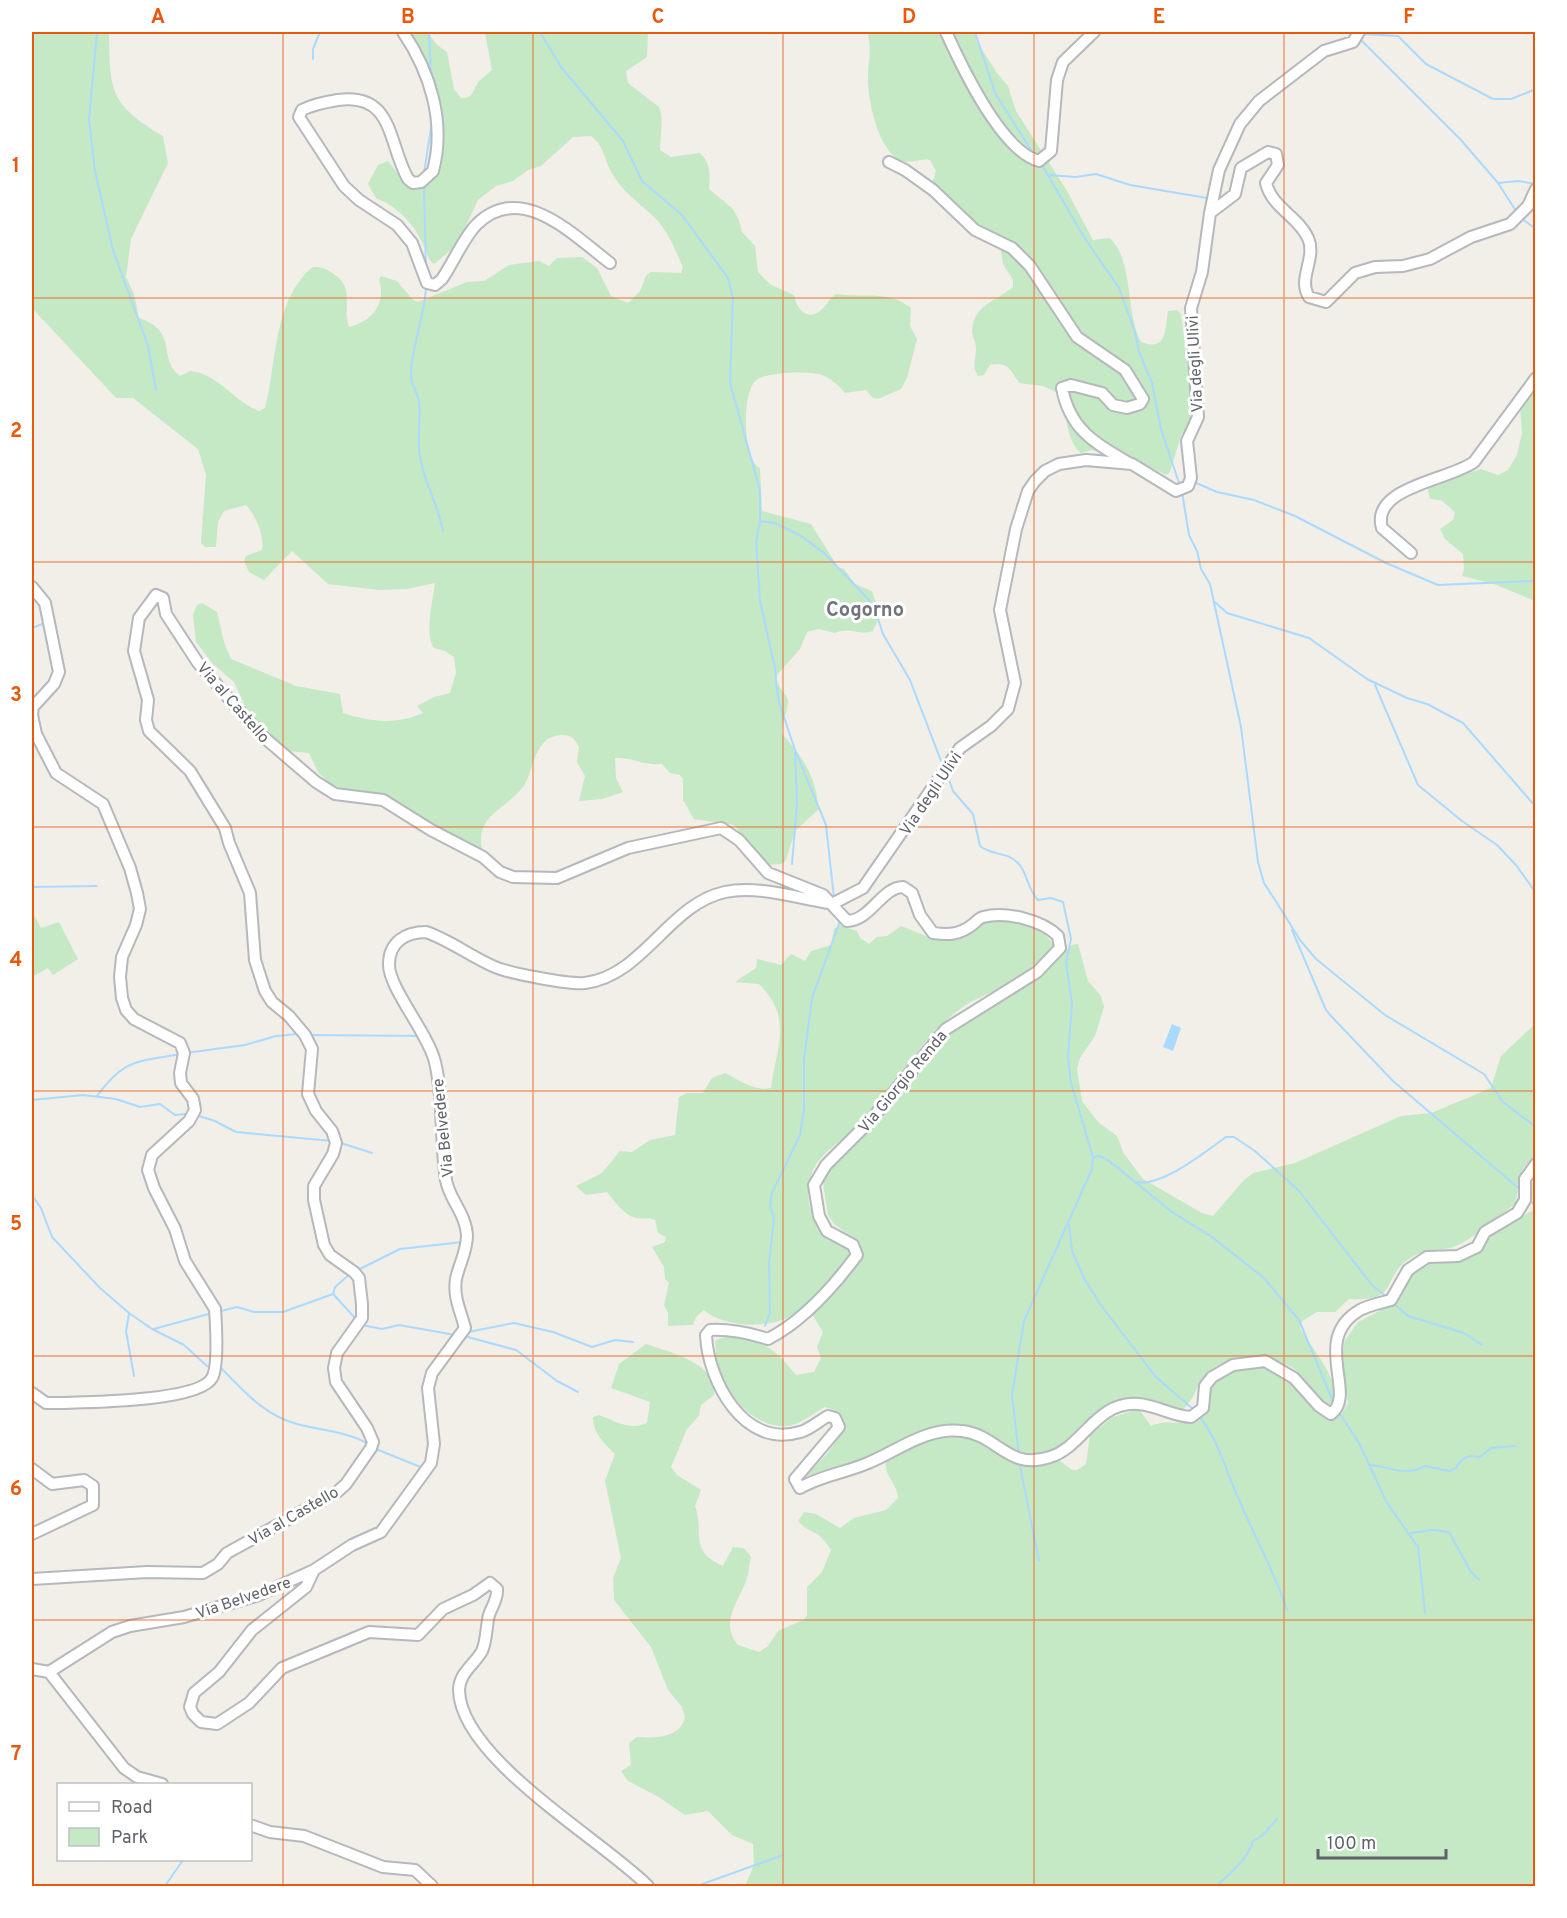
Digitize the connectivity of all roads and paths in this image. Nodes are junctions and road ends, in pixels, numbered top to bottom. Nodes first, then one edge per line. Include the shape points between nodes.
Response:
1 (403, 32) edge
2 (946, 32) edge
3 (1094, 32) edge
4 (1359, 32) edge
5 (889, 162) dead end
6 (1536, 189) edge
7 (1210, 213) junction
8 (610, 263) dead end
9 (1536, 378) edge
10 (1132, 464) junction
11 (1411, 553) dead end
12 (32, 587) edge
13 (832, 904) junction
14 (1536, 1164) edge
15 (32, 1393) edge
16 (32, 1469) edge
17 (32, 1534) edge
18 (314, 1570) junction
19 (32, 1579) edge
20 (32, 1669) edge
21 (49, 1671) junction
22 (156, 1783) edge
23 (252, 1827) edge
24 (432, 1887) edge
25 (648, 1887) edge

1 - 8 street via 426,72 437,123 433,171 421,182 413,183 408,178 383,115 365,101 316,104 302,110 299,117 344,186 397,225 412,243 428,283 435,285 442,279 475,226 492,213 512,206 536,211
2 - 3 street via 966,76 991,116 1019,150 1039,160 1051,152 1057,81 1063,62
4 - 7 street, Via degli Ulivi via 1353,42 1324,51 1304,65 1259,101 1240,124 1219,170
5 - 10 street via 933,190 975,230 1012,248 1030,266 1077,337 1125,370 1143,399 1140,404 1127,408 1113,405 1102,393 1071,384 1062,388 1071,418 1093,442
6 - 7 street via 1528,206 1510,224 1471,237 1430,259 1355,273 1326,302 1309,297 1304,287 1312,252 1309,239 1269,195 1266,183 1278,165 1276,154 1268,152 1241,168 1235,194
7 - 10 street, Via degli Ulivi via 1203,272 1191,308 1198,417 1186,441 1190,482 1184,489 1171,490
9 - 11 street via 1474,462 1462,471 1400,492 1383,511 1382,528
10 - 13 street, Via degli Ulivi via 1086,460 1059,464 1045,471 1028,491 1000,610 1016,683 1008,709 960,748 863,888
12 - 15 street via 45,603 59,672 54,684 37,700 32,714 42,748 56,773 103,804 130,868 140,909 122,957 120,977 126,1010 152,1030 180,1043 184,1053 181,1083 193,1098 195,1110 189,1121 152,1155 148,1170 185,1261 215,1309 214,1368 212,1379 202,1387 158,1399 59,1403 46,1402
13 - 14 street, Via Giorgio Renda via 841,917 850,921 876,906 896,887 903,886 912,893 920,915 933,933 953,935 981,917 1007,915 1053,931 1058,936 1059,948 1036,972 945,1029 870,1121 826,1165 814,1185 819,1216 827,1232 853,1245 857,1255 814,1303 768,1339 721,1330 710,1330 706,1335 719,1388 733,1409 752,1425 779,1435 801,1432 828,1416 835,1418 839,1427 795,1479 800,1488 819,1477 870,1462 923,1436 962,1431 986,1439 1015,1459 1050,1457 1093,1422 1123,1405 1139,1404 1191,1417 1203,1407 1205,1386 1212,1377 1233,1365 1265,1361 1294,1378 1331,1414 1342,1399 1335,1341 1346,1323 1359,1311 1390,1300 1408,1270 1427,1257 1458,1256 1477,1247 1485,1232 1517,1213 1525,1200 1525,1179
13 - 18 street, Via Belvedere via 757,891 711,895 694,904 626,964 584,983 497,969 426,932 414,932 396,944 390,954 391,976 428,1042 435,1063 446,1182 467,1233 466,1251 456,1280 456,1301 465,1328 432,1373 428,1388 434,1443 431,1463 381,1532
13 - 19 street, Via al Castello via 823,895 768,873 739,840 721,828 628,848 556,878 513,877 500,872 483,857 383,800 335,794 315,782 231,704 166,614 163,598 156,595 139,618 135,651 148,700 149,731 190,771 225,828 250,893 255,960 265,991 305,1035 312,1049 308,1094 336,1143 314,1186 314,1200 324,1245 358,1278 362,1304 362,1318 337,1353 336,1382 373,1442 337,1492 227,1552 218,1564 203,1573
16 - 17 street via 52,1484 84,1480 93,1486 93,1505
18 - 21 street, Via Belvedere via 259,1595 184,1617 112,1632
18 - 25 street via 306,1587 252,1630 219,1672 194,1693 190,1707 195,1717 217,1724 249,1703 282,1668 369,1632 418,1635 443,1609 490,1583 498,1594 482,1650 459,1687 461,1709 470,1728 514,1778
20 - 21 street
21 - 22 street via 124,1768
23 - 24 street via 304,1836 383,1867 415,1870

